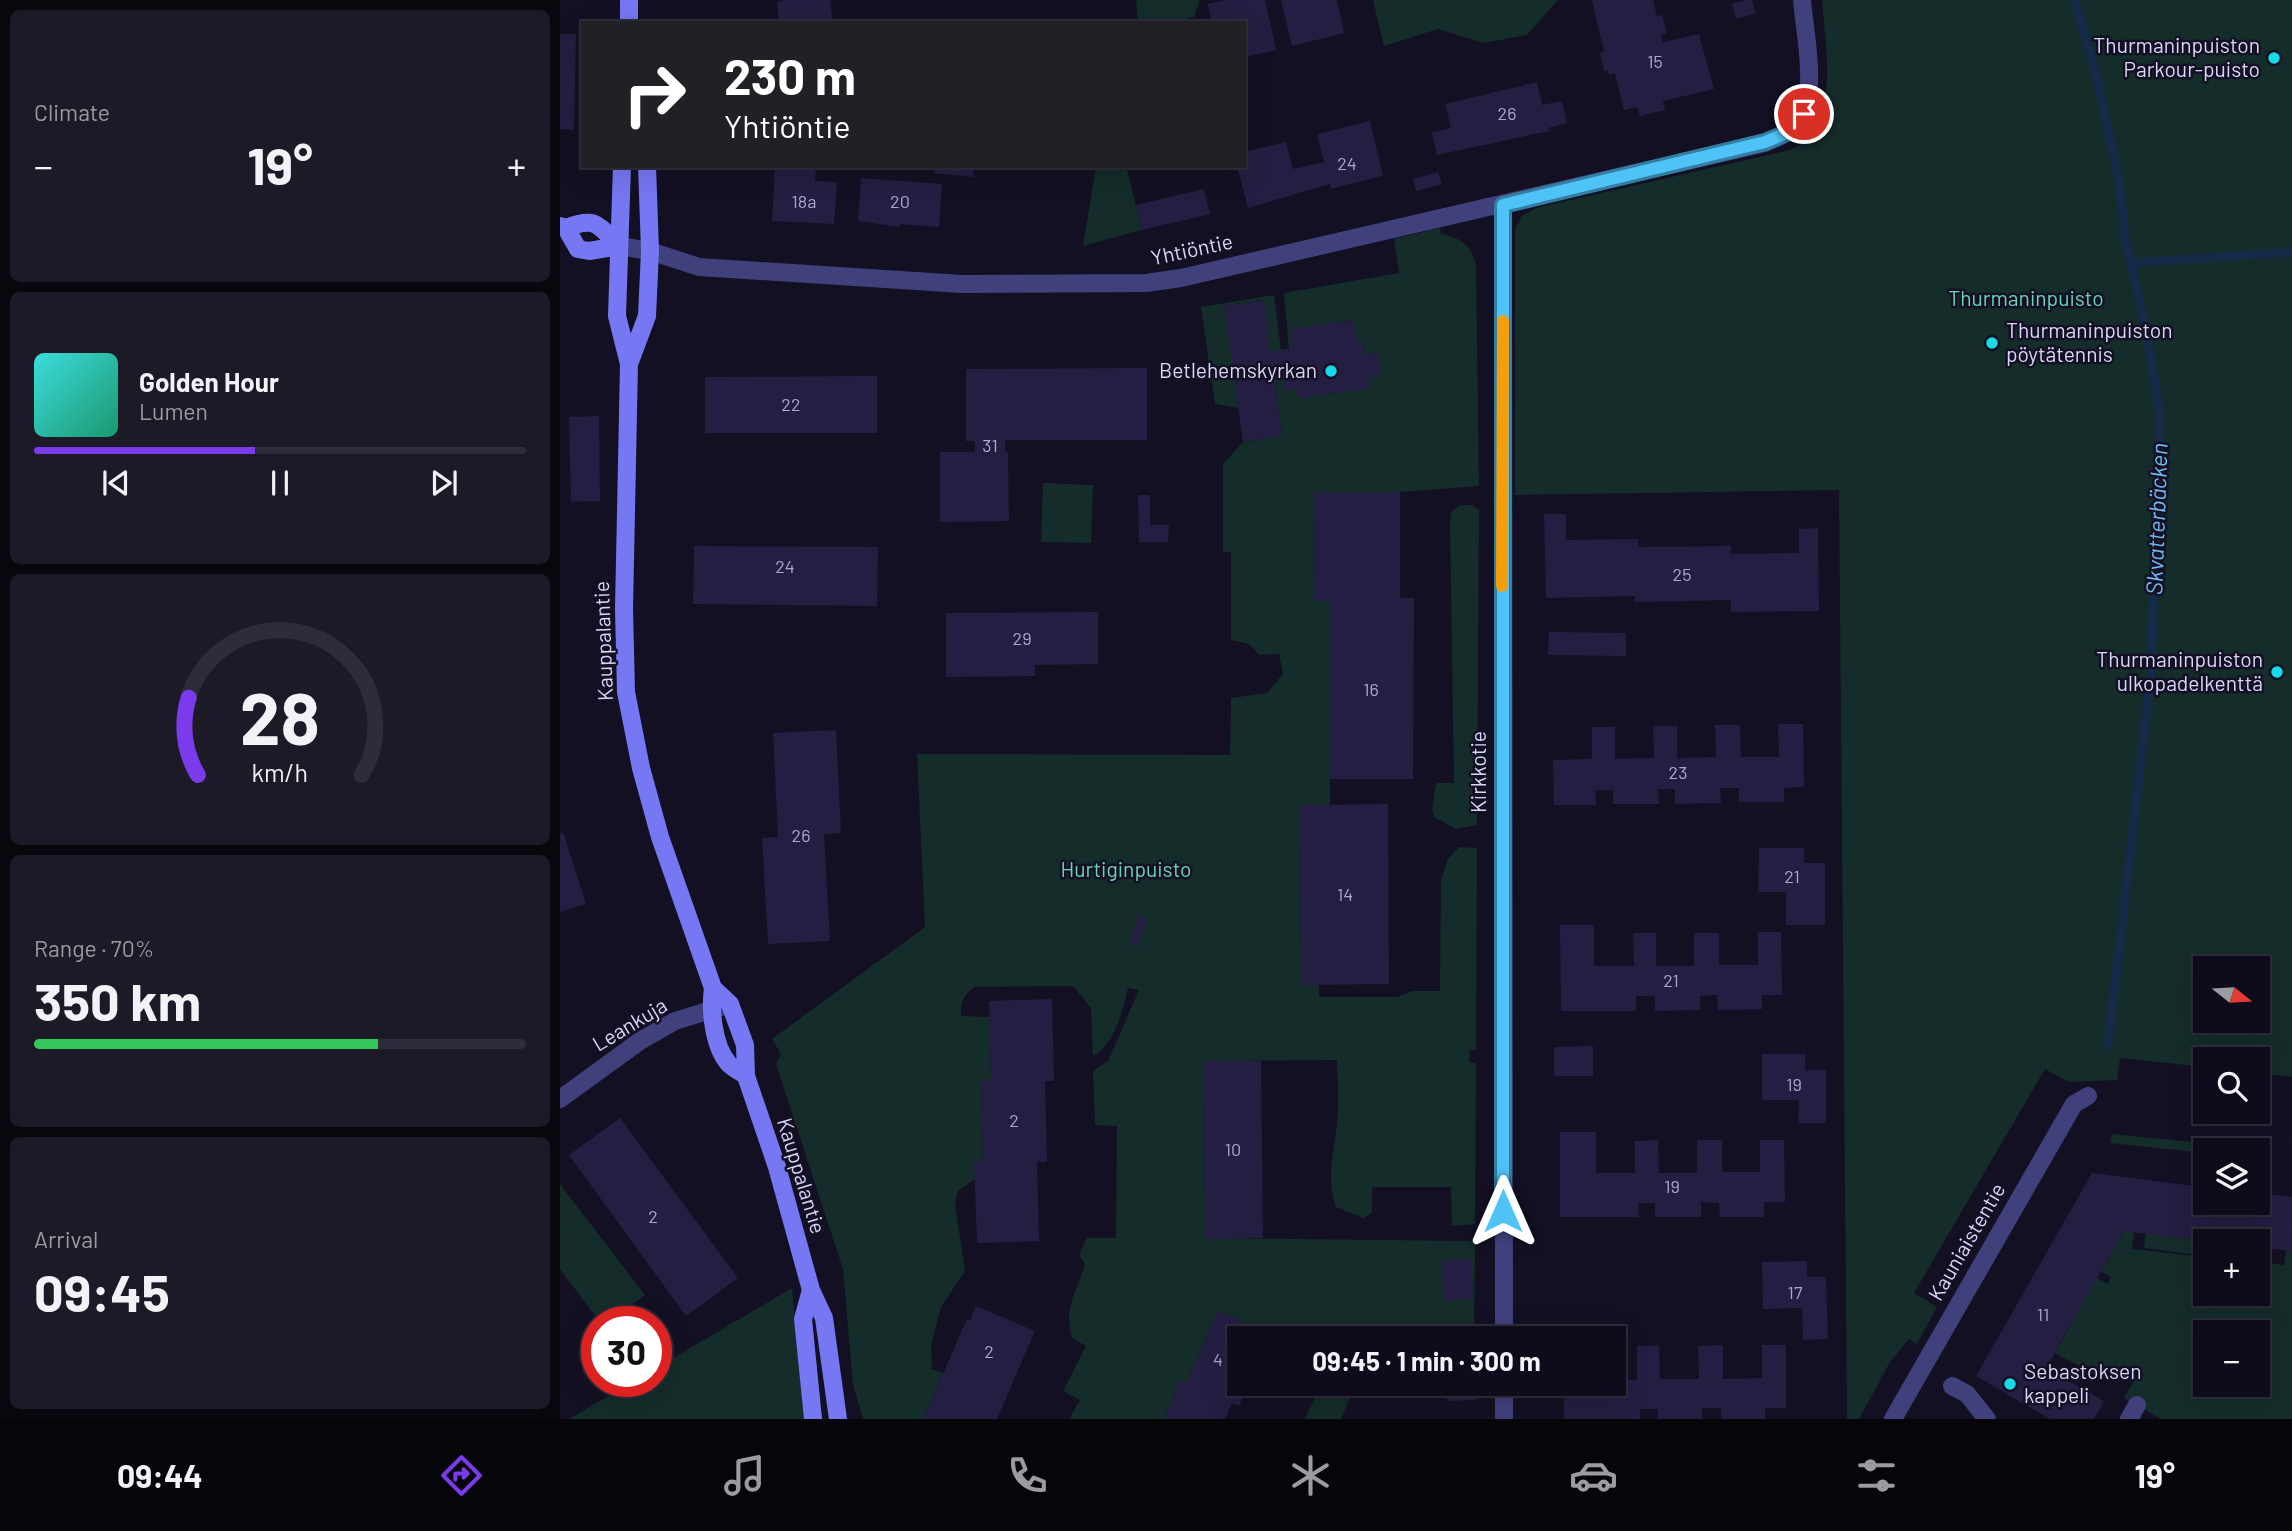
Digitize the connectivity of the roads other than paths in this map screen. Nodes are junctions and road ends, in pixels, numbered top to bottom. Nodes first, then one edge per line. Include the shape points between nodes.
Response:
1 (629, 0) edge
2 (1802, 0) edge
3 (629, 21) edge
4 (622, 168) edge
5 (647, 168) edge
6 (1503, 205) junction
7 (563, 227) edge
8 (619, 246) junction
9 (650, 251) junction
10 (629, 365) junction
11 (713, 988) junction
12 (730, 1004) junction
13 (710, 1011) junction
14 (746, 1076) junction
15 (2088, 1096) dead end
16 (560, 1099) edge
17 (811, 1290) junction
18 (1504, 1326) edge
19 (1952, 1386) dead end
20 (1504, 1396) edge
21 (814, 1419) edge
22 (838, 1419) edge
23 (1504, 1419) edge
24 (1893, 1419) edge
25 (1987, 1419) edge

1 - 3 street
2 - 6 street, Yhtiöntie via 1810,97 1804,114 1789,132 1765,142
4 - 8 street, Kauppalantie
5 - 9 street, Kauppalantie
6 - 9 street, Yhtiöntie via 1146,283 962,284 699,267
6 - 18 street, Kirkkotie
7 - 8 street, Yhtiöntie via 585,220 597,223
7 - 8 street, Yhtiöntie via 578,249
8 - 9 street, Yhtiöntie
8 - 10 street, Kauppalantie via 617,316
9 - 10 street, Kauppalantie via 647,316
10 - 11 street, Kauppalantie via 626,692 660,837
11 - 12 street, Kauppalantie
11 - 13 street, Kauppalantie
12 - 13 street, Leankuja
12 - 14 street, Kauppalantie via 745,1045
13 - 14 street, Kauppalantie via 727,1063
13 - 16 street, Leankuja via 675,1021 640,1041
14 - 17 street, Kauppalantie
15 - 24 street, Kauniaistentie via 2074,1104
17 - 21 street, Kauppalantie via 803,1319
17 - 22 street, Kauppalantie via 824,1318
19 - 25 street via 1967,1394
20 - 23 street

